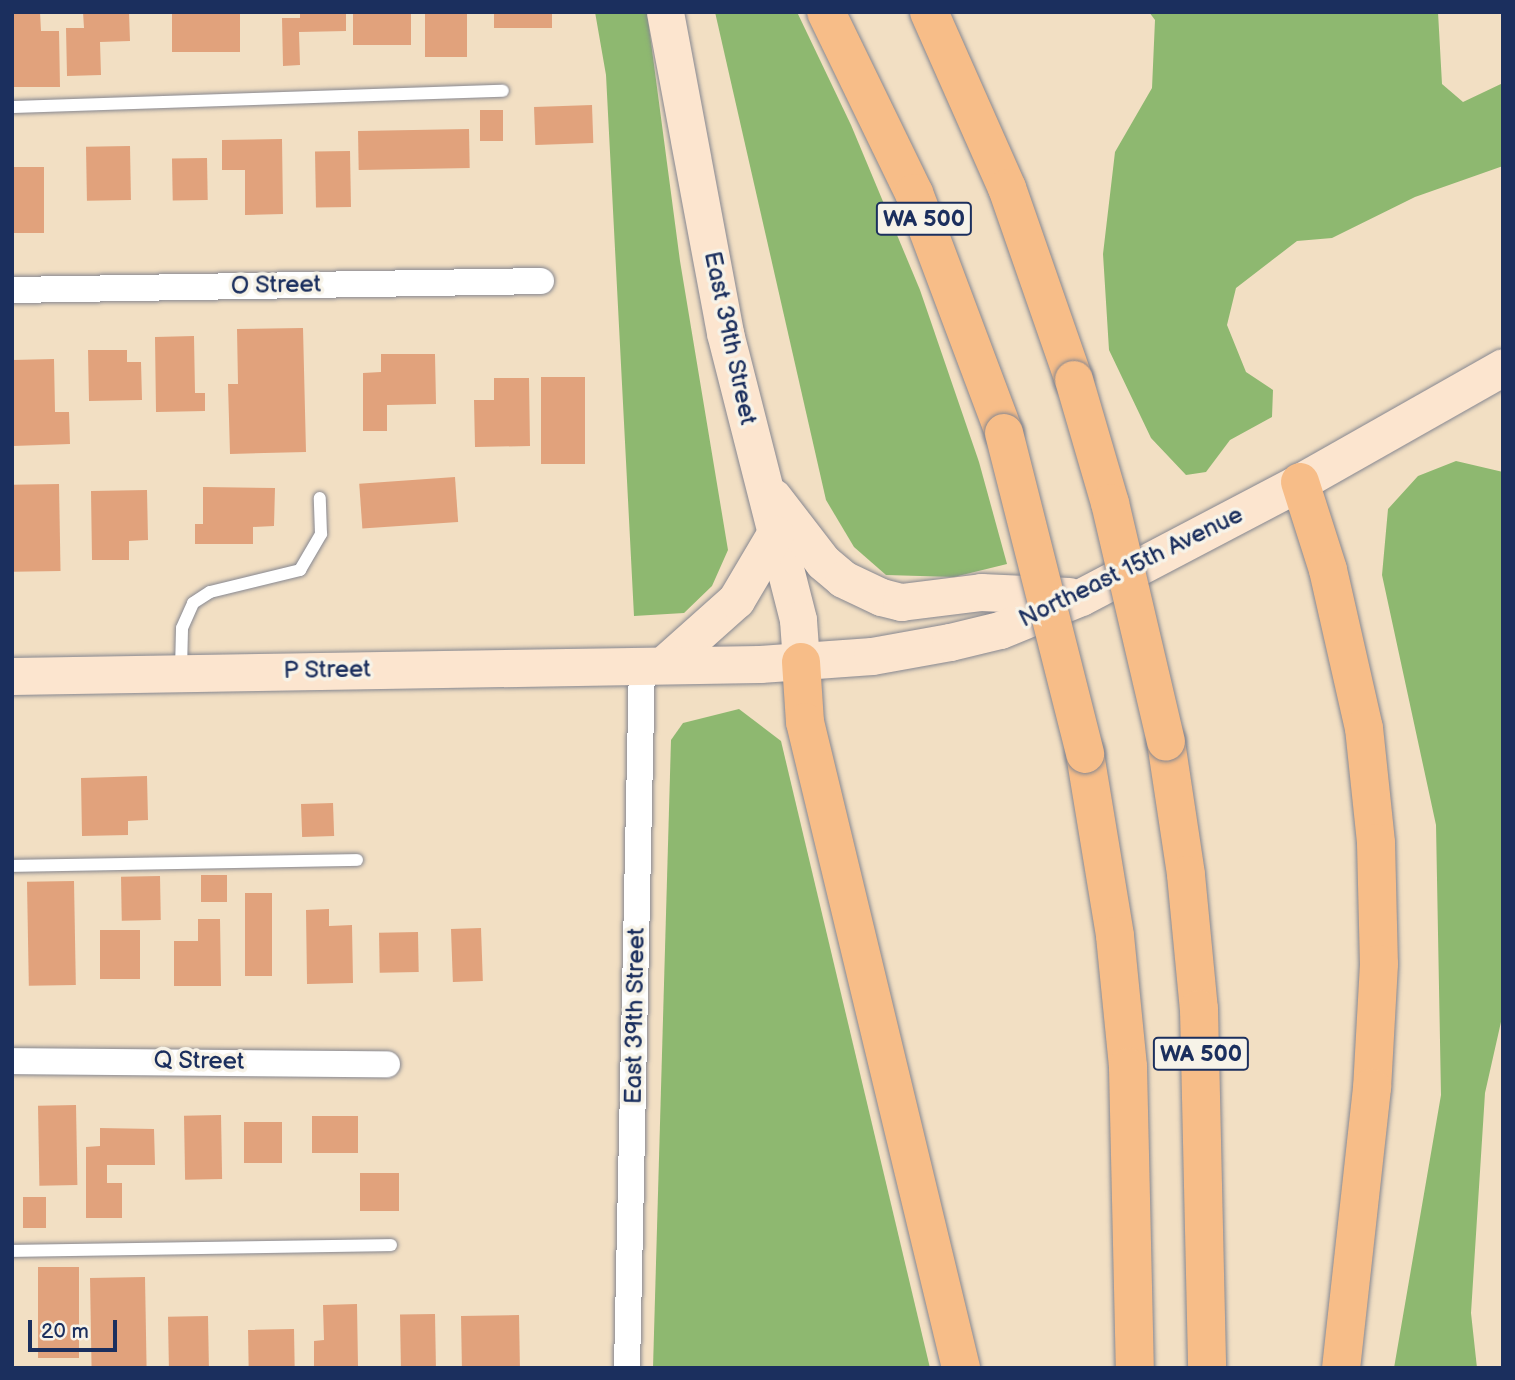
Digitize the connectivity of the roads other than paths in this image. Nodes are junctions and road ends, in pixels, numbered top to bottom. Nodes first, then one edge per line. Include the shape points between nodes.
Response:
1 (665, 12) edge
2 (826, 12) edge
3 (929, 12) edge
4 (503, 91) dead end
5 (12, 107) edge
6 (541, 281) dead end
7 (12, 290) edge
8 (1503, 367) edge
9 (1300, 482) junction
10 (763, 484) junction
11 (320, 498) dead end
12 (775, 534) junction
13 (1081, 597) junction
14 (801, 662) junction
15 (652, 665) junction
16 (181, 673) junction
17 (12, 676) edge
18 (357, 860) dead end
19 (12, 866) edge
20 (12, 1061) edge
21 (387, 1064) dead end
22 (391, 1245) dead end
23 (12, 1251) edge
24 (627, 1368) edge
25 (961, 1368) edge
26 (1135, 1368) edge
27 (1206, 1368) edge
28 (1341, 1368) edge

1 - 10 main road, East 39th Street via 725,333
2 - 26 highway, WA 500, bridge via 914,193 1004,433 1085,754 1115,936 1128,1067
3 - 27 highway, WA 500, bridge via 1007,188 1074,380 1110,503 1166,742 1186,875 1199,1009
4 - 5 lane
6 - 7 street, O Street
8 - 9 main road, Northeast 15th Avenue
9 - 13 main road, Northeast 15th Avenue
9 - 28 highway via 1328,570 1364,728 1376,843 1379,964 1372,1088
10 - 12 main road, East 39th Street
10 - 13 main road via 823,562 843,579 880,597 901,602 981,592
11 - 16 lane via 321,534 300,570 210,592 193,603 182,628
12 - 14 main road, East 39th Street via 798,620
12 - 15 main road via 736,600
13 - 14 main road, Northeast 15th Avenue via 1000,629 950,642
14 - 15 main road, Northeast 15th Avenue
14 - 25 highway via 805,722
15 - 16 main road, P Street
15 - 24 street, East 39th Street
16 - 17 main road, P Street
18 - 19 lane
20 - 21 street, Q Street
22 - 23 lane

